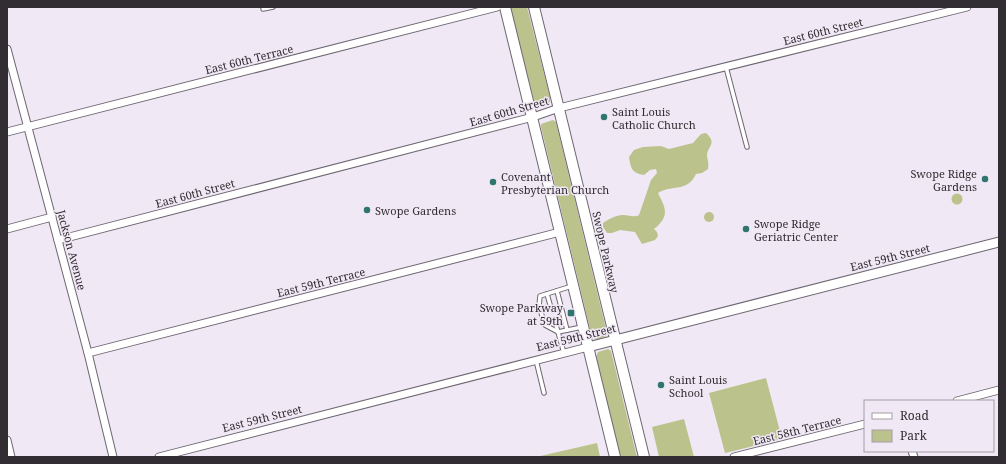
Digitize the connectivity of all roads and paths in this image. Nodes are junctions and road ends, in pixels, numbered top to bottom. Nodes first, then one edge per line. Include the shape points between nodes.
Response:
1 (273, 7) edge
2 (497, 7) edge
3 (506, 7) edge
4 (534, 7) edge
5 (967, 7) edge
6 (263, 9) dead end
7 (7, 49) edge
8 (726, 67) junction
9 (559, 108) junction
10 (533, 117) junction
11 (27, 127) junction
12 (7, 132) edge
13 (747, 147) dead end
14 (52, 217) junction
15 (7, 229) edge
16 (560, 232) junction
17 (58, 240) junction
18 (999, 242) edge
19 (573, 286) junction
20 (557, 291) junction
21 (547, 294) junction
22 (551, 308) dead end
23 (555, 322) dead end
24 (583, 326) junction
25 (567, 330) junction
26 (558, 332) junction
27 (615, 340) junction
28 (588, 347) junction
29 (88, 353) junction
30 (564, 353) junction
31 (536, 360) junction
32 (999, 390) edge
33 (544, 393) dead end
34 (961, 400) edge
35 (864, 424) edge
36 (7, 440) edge
37 (11, 457) edge
38 (113, 457) edge
39 (159, 457) edge
40 (615, 457) edge
41 (644, 457) edge
42 (734, 457) edge

1 - 6 lane
2 - 11 street, East 60th Terrace
3 - 10 main road
4 - 9 main road, Swope Parkway
5 - 8 street, East 60th Street
7 - 11 street, Jackson Avenue
8 - 9 street, East 60th Street
8 - 13 lane
9 - 10 street, East 60th Street
9 - 27 main road, Swope Parkway
10 - 16 main road
10 - 17 street, East 60th Street
11 - 12 street, East 60th Terrace
11 - 14 street, Jackson Avenue
14 - 15 street
14 - 17 street, Jackson Avenue
16 - 19 main road
16 - 29 street, East 59th Terrace
17 - 29 street, Jackson Avenue
18 - 27 street, East 59th Street
19 - 20 lane
19 - 24 main road
20 - 21 lane
20 - 25 lane
21 - 22 lane
21 - 26 lane via 540,296 539,306 544,325
23 - 26 lane
24 - 25 lane
24 - 28 main road
25 - 26 lane
26 - 30 lane
27 - 28 street, East 59th Street
27 - 41 main road, Swope Parkway
28 - 30 street, East 59th Street
28 - 40 main road
29 - 38 street, Jackson Avenue
30 - 31 street, East 59th Street
31 - 33 lane
31 - 39 street, East 59th Street
32 - 34 street
35 - 42 street, East 58th Terrace
36 - 37 street

